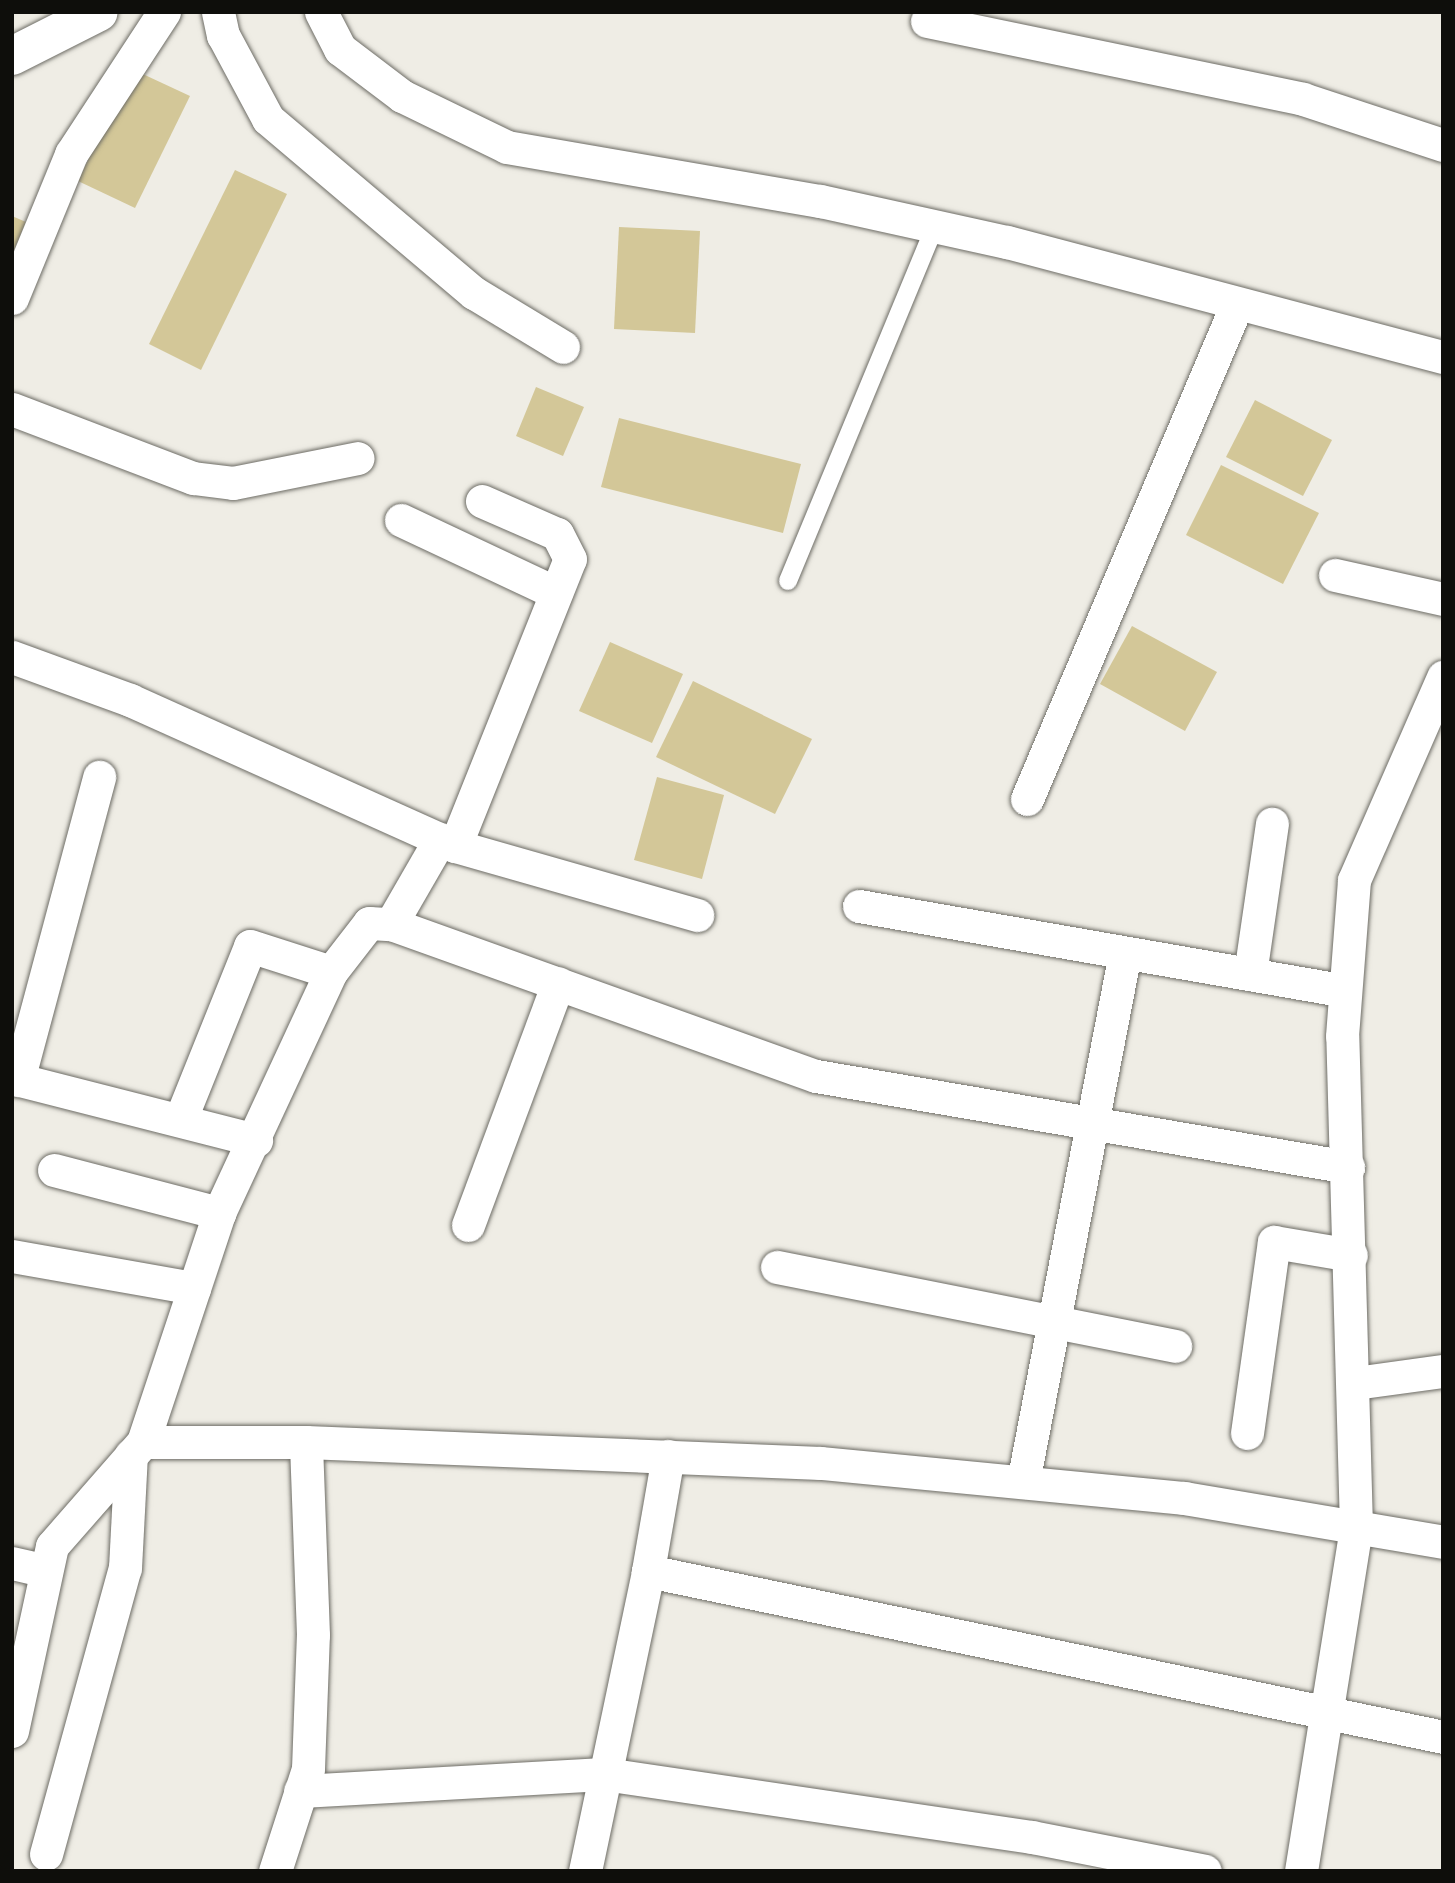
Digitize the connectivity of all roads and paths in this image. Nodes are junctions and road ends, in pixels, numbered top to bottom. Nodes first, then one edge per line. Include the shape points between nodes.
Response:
1 (99, 12) edge
2 (164, 12) edge
3 (218, 12) edge
4 (321, 12) edge
5 (927, 22) dead end
6 (12, 55) edge
7 (1443, 145) edge
8 (935, 226) junction
9 (12, 298) edge
10 (1237, 304) junction
11 (563, 347) dead end
12 (1443, 357) edge
13 (12, 408) edge
14 (358, 458) dead end
15 (482, 501) dead end
16 (401, 520) dead end
17 (1335, 575) dead end
18 (788, 581) dead end
19 (556, 593) junction
20 (1443, 599) edge
21 (12, 657) edge
22 (1443, 677) edge
23 (99, 777) dead end
24 (1027, 799) dead end
25 (1272, 824) dead end
26 (448, 842) junction
27 (859, 906) dead end
28 (697, 915) dead end
29 (391, 924) junction
30 (1125, 953) junction
31 (331, 972) junction
32 (1251, 974) junction
33 (558, 983) junction
34 (1345, 991) junction
35 (15, 1079) edge
36 (181, 1118) junction
37 (1089, 1123) junction
38 (256, 1140) junction
39 (1348, 1167) junction
40 (54, 1170) dead end
41 (219, 1213) junction
42 (468, 1225) dead end
43 (1351, 1255) junction
44 (12, 1256) edge
45 (777, 1268) dead end
46 (194, 1289) junction
47 (1052, 1325) junction
48 (1175, 1346) dead end
49 (1443, 1371) edge
50 (1355, 1383) junction
51 (1247, 1433) dead end
52 (306, 1442) junction
53 (137, 1448) junction
54 (668, 1456) junction
55 (1023, 1482) junction
56 (1356, 1527) junction
57 (1443, 1542) edge
58 (12, 1563) edge
59 (47, 1571) junction
60 (648, 1571) junction
61 (1330, 1713) junction
62 (12, 1731) edge
63 (1443, 1737) edge
64 (605, 1774) junction
65 (300, 1791) junction
66 (46, 1854) dead end
67 (1102, 1860) edge
68 (275, 1871) edge
69 (585, 1871) edge
70 (1205, 1871) edge
71 (1301, 1871) edge

1 - 6 street
2 - 9 street via 71,154
3 - 11 street via 223,35 268,119 474,293
4 - 8 street via 340,49 402,96 507,146
5 - 7 street via 1303,99
8 - 10 street
8 - 18 lane
10 - 12 street
10 - 24 street
13 - 14 street via 193,478 233,483
15 - 19 street via 567,543 570,559
16 - 19 street
17 - 20 street
19 - 26 street
21 - 26 street via 130,700
22 - 34 street via 1354,880
23 - 35 street
25 - 32 street
26 - 28 street
26 - 29 street
27 - 30 street
29 - 31 street via 369,923
29 - 33 street
30 - 32 street
30 - 37 street
31 - 36 street via 250,946
31 - 38 street
32 - 34 street
33 - 37 street via 816,1076
33 - 42 street
34 - 39 street
35 - 36 street
36 - 38 street
37 - 39 street
37 - 47 street
38 - 41 street
39 - 43 street
40 - 41 street
41 - 46 street
43 - 50 street
43 - 51 street via 1274,1242
44 - 46 street
45 - 47 street
46 - 53 street
47 - 48 street
47 - 55 street
49 - 50 street
50 - 56 street
52 - 53 street
52 - 54 street
52 - 65 street via 313,1635 308,1769
53 - 59 street via 52,1546
53 - 66 street via 125,1568
54 - 55 street
54 - 60 street
55 - 56 street via 1184,1498
56 - 57 street
56 - 61 street
58 - 59 street
59 - 62 street
60 - 61 street
60 - 64 street
61 - 63 street
61 - 71 street
64 - 65 street
64 - 67 street
64 - 69 street
65 - 68 street
67 - 70 street

